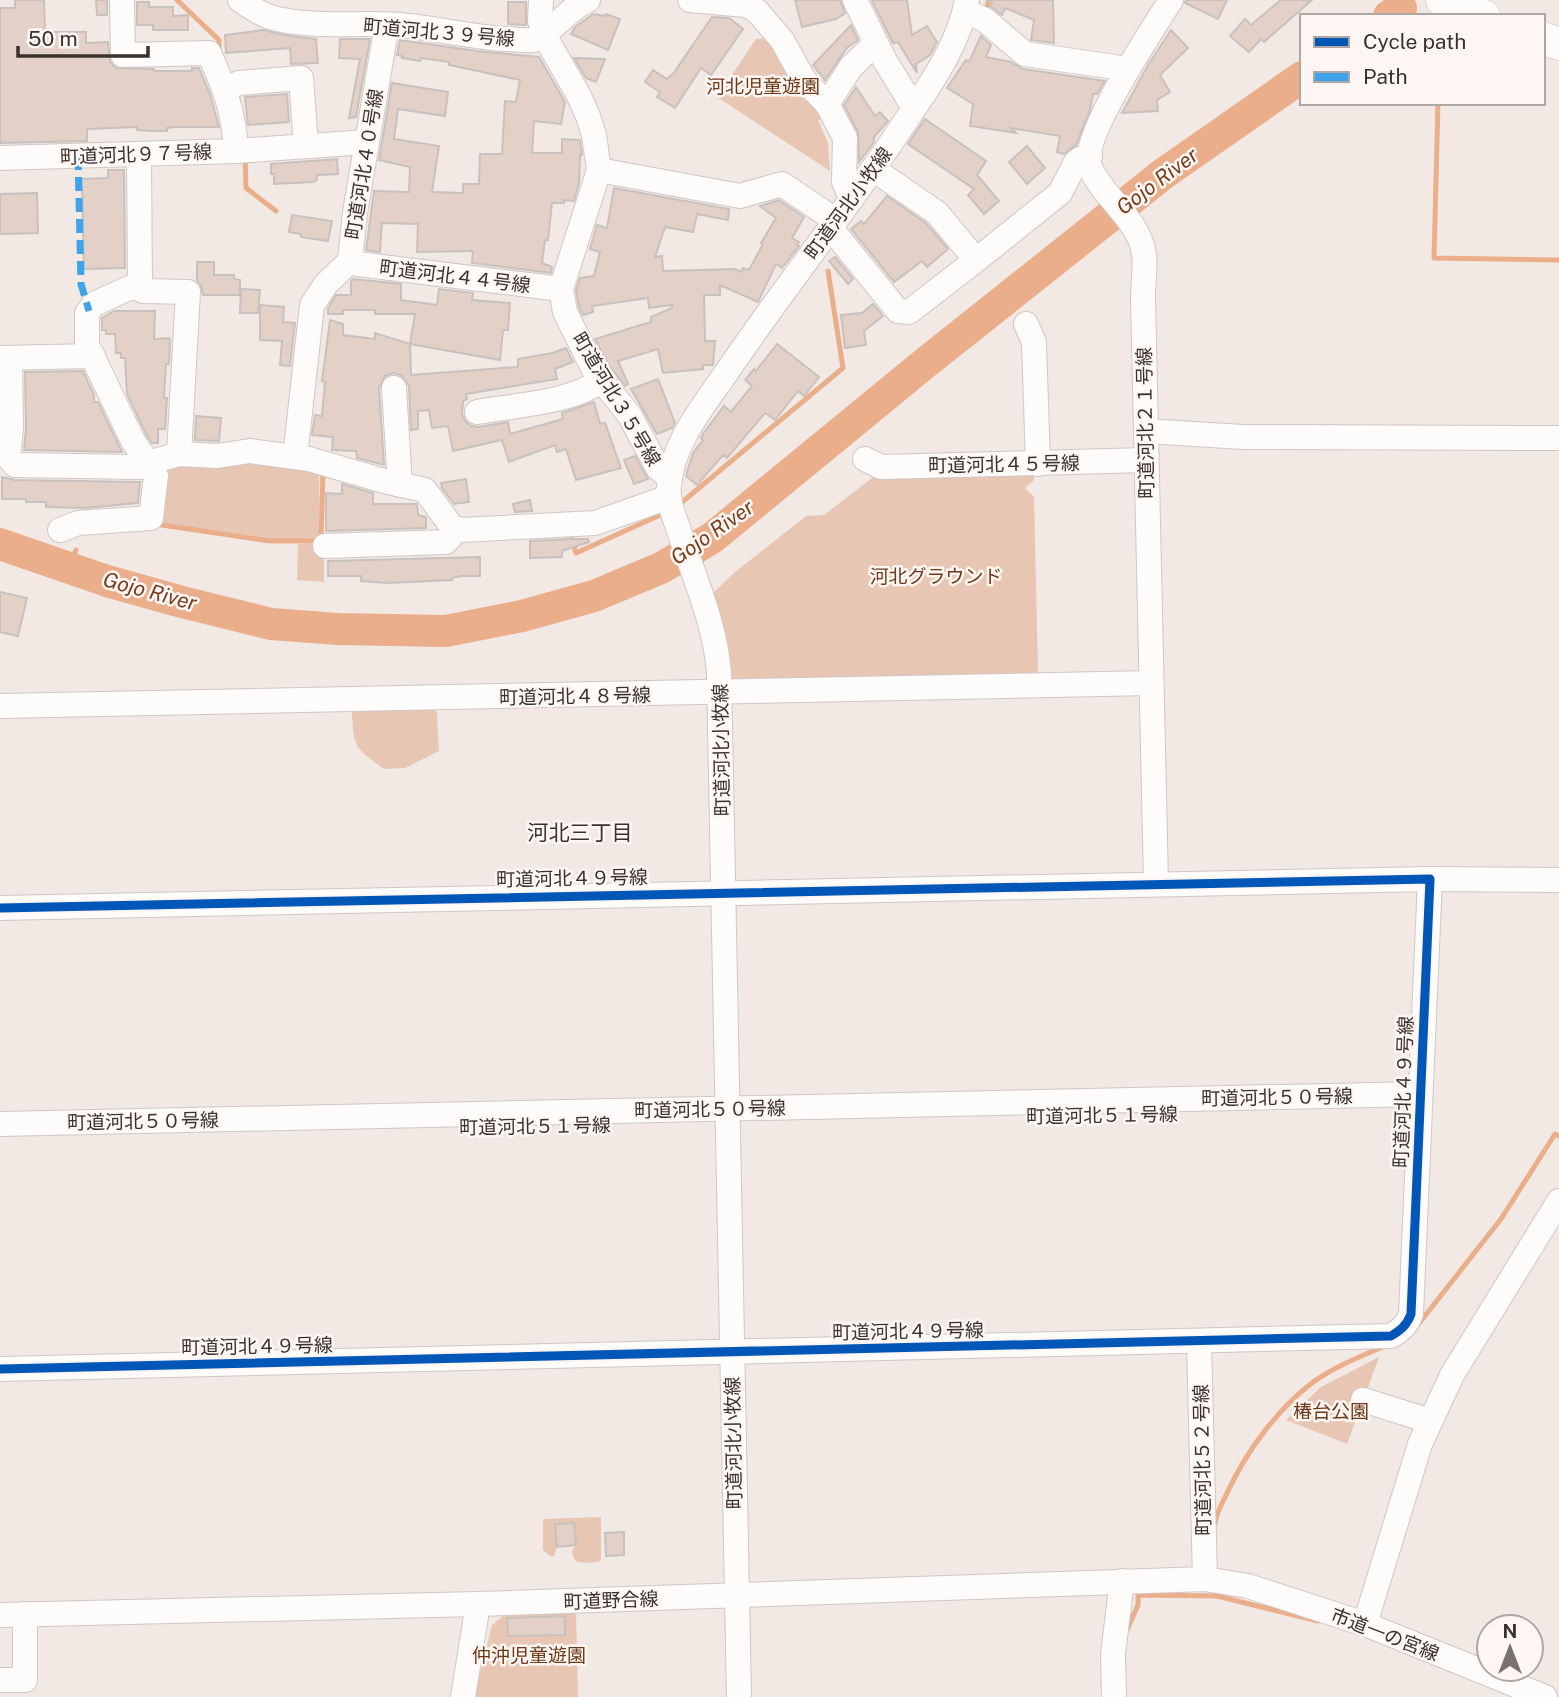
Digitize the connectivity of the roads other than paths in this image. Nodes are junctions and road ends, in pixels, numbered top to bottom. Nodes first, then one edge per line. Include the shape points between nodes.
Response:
1 (122, 0) edge
2 (240, 0) edge
3 (541, 0) edge
4 (588, 0) edge
5 (690, 0) edge
6 (855, 0) edge
7 (1171, 0) edge
8 (966, 6) edge
9 (387, 25) junction
10 (544, 35) junction
11 (876, 43) junction
12 (1126, 71) junction
13 (225, 89) junction
14 (827, 104) junction
15 (914, 108) junction
16 (367, 142) junction
17 (306, 146) junction
18 (236, 151) junction
19 (139, 154) junction
20 (1090, 156) junction
21 (0, 158) edge
22 (873, 169) junction
23 (599, 170) junction
24 (851, 198) junction
25 (833, 224) junction
26 (980, 257) junction
27 (350, 261) junction
28 (140, 288) junction
29 (561, 289) junction
30 (1026, 324) dead end
31 (93, 356) junction
32 (5, 358) edge
33 (602, 380) junction
34 (394, 388) dead end
35 (477, 412) dead end
36 (1146, 431) junction
37 (1559, 439) edge
38 (179, 454) junction
39 (295, 457) junction
40 (865, 459) dead end
41 (1146, 460) junction
42 (148, 463) junction
43 (1038, 464) junction
44 (400, 485) junction
45 (671, 498) junction
46 (60, 530) dead end
47 (457, 530) junction
48 (325, 546) dead end
49 (1151, 683) junction
50 (720, 693) junction
51 (0, 706) edge
52 (1430, 879) junction
53 (1559, 880) edge
54 (1156, 883) junction
55 (723, 892) junction
56 (0, 908) edge
57 (1420, 1094) junction
58 (727, 1116) junction
59 (0, 1124) edge
60 (0, 1136) edge
61 (1559, 1201) edge
62 (1199, 1342) junction
63 (731, 1353) junction
64 (0, 1369) edge
65 (1363, 1401) dead end
66 (1430, 1421) junction
67 (1213, 1579) junction
68 (1122, 1581) junction
69 (737, 1596) junction
70 (478, 1604) junction
71 (25, 1614) junction
72 (0, 1615) edge
73 (1365, 1625) junction
74 (0, 1680) edge
75 (1497, 1687) edge
76 (463, 1697) edge
77 (738, 1697) edge
78 (1114, 1697) edge
79 (1545, 1697) edge

1 - 13 street, 町道河北９７号線 via 123,55 209,53
2 - 9 street, 町道河北３９号線 via 263,15 287,21
3 - 10 street
4 - 10 street
5 - 14 street via 757,10 782,40 804,79
6 - 11 street
7 - 12 street
8 - 12 street via 1025,54
8 - 15 street, 町道河北小牧線 via 950,50
9 - 10 street, 町道河北３９号線 via 489,38 534,40
9 - 16 street, 町道河北４０号線
10 - 23 street via 588,117
11 - 14 street via 851,67
11 - 15 street
12 - 20 street
13 - 17 street via 239,83 301,78
13 - 18 street, 町道河北９７号線 via 235,123
14 - 24 street via 845,138 844,182
15 - 22 street, 町道河北小牧線
16 - 17 street
16 - 27 street, 町道河北４０号線
17 - 18 street
18 - 19 street, 町道河北９７号線
19 - 21 street, 町道河北９７号線
19 - 28 street
20 - 26 street via 1076,162 1060,193
20 - 36 street, 町道河北２１号線 via 1090,167 1137,234 1144,255
22 - 24 street, 町道河北小牧線
22 - 26 street via 937,213 971,254
23 - 25 street via 740,196 782,184
23 - 29 street
24 - 25 street, 町道河北小牧線
25 - 26 street via 898,311 909,312
25 - 45 street, 町道河北小牧線 via 685,435
27 - 29 street, 町道河北４４号線
27 - 39 street, 町道河北４０号線 via 312,305
28 - 31 street via 129,288 94,304 87,313 87,345
28 - 38 street via 188,292
29 - 33 street, 町道河北３５号線 via 565,312
30 - 43 street via 1034,342
31 - 32 street
31 - 42 street
32 - 42 street via 11,428 8,457 15,465 140,467
33 - 35 street via 561,398
33 - 45 street, 町道河北３５号線 via 630,416
34 - 44 street
36 - 37 street via 1244,437
36 - 41 street, 町道河北２１号線
38 - 39 street via 217,456 250,451
38 - 42 street
39 - 44 street
40 - 43 street, 町道河北４５号線 via 881,467
41 - 43 street, 町道河北４５号線
41 - 49 street, 町道河北２１号線
42 - 46 street via 156,476 152,518 78,523
44 - 47 street via 425,490
45 - 47 street via 595,523
45 - 50 street, 町道河北小牧線 via 716,644
47 - 48 street via 446,542
49 - 50 street, 町道河北４８号線
49 - 54 street, 町道河北２１号線
50 - 51 street, 町道河北４８号線
50 - 55 street, 町道河北小牧線
52 - 53 street
52 - 54 street, 町道河北４９号線
52 - 57 street, 町道河北４９号線
54 - 55 street, 町道河北４９号線
55 - 56 street, 町道河北４９号線
55 - 58 street, 町道河北小牧線
57 - 58 street, 町道河北５０号線
57 - 62 street, 町道河北４９号線 via 1408,1322 1391,1336 1380,1338
58 - 59 street, 町道河北５０号線
58 - 60 street, 町道河北５１号線
58 - 63 street, 町道河北小牧線
61 - 66 street via 1452,1375
62 - 63 street, 町道河北４９号線
62 - 67 street, 町道河北５２号線
63 - 64 street, 町道河北４９号線
63 - 69 street, 町道河北小牧線
65 - 66 street
66 - 73 street
67 - 68 street, 町道野合線
67 - 73 street, 市道一の宮線 via 1275,1594
68 - 69 street, 町道野合線
68 - 78 street via 1113,1654
69 - 70 street, 町道野合線
69 - 77 street, 町道河北小牧線
70 - 71 street, 町道野合線
70 - 76 street
71 - 72 street, 町道野合線
71 - 74 street via 25,1680
73 - 75 street, 市道一の宮線
75 - 79 street, 市道一の宮線

